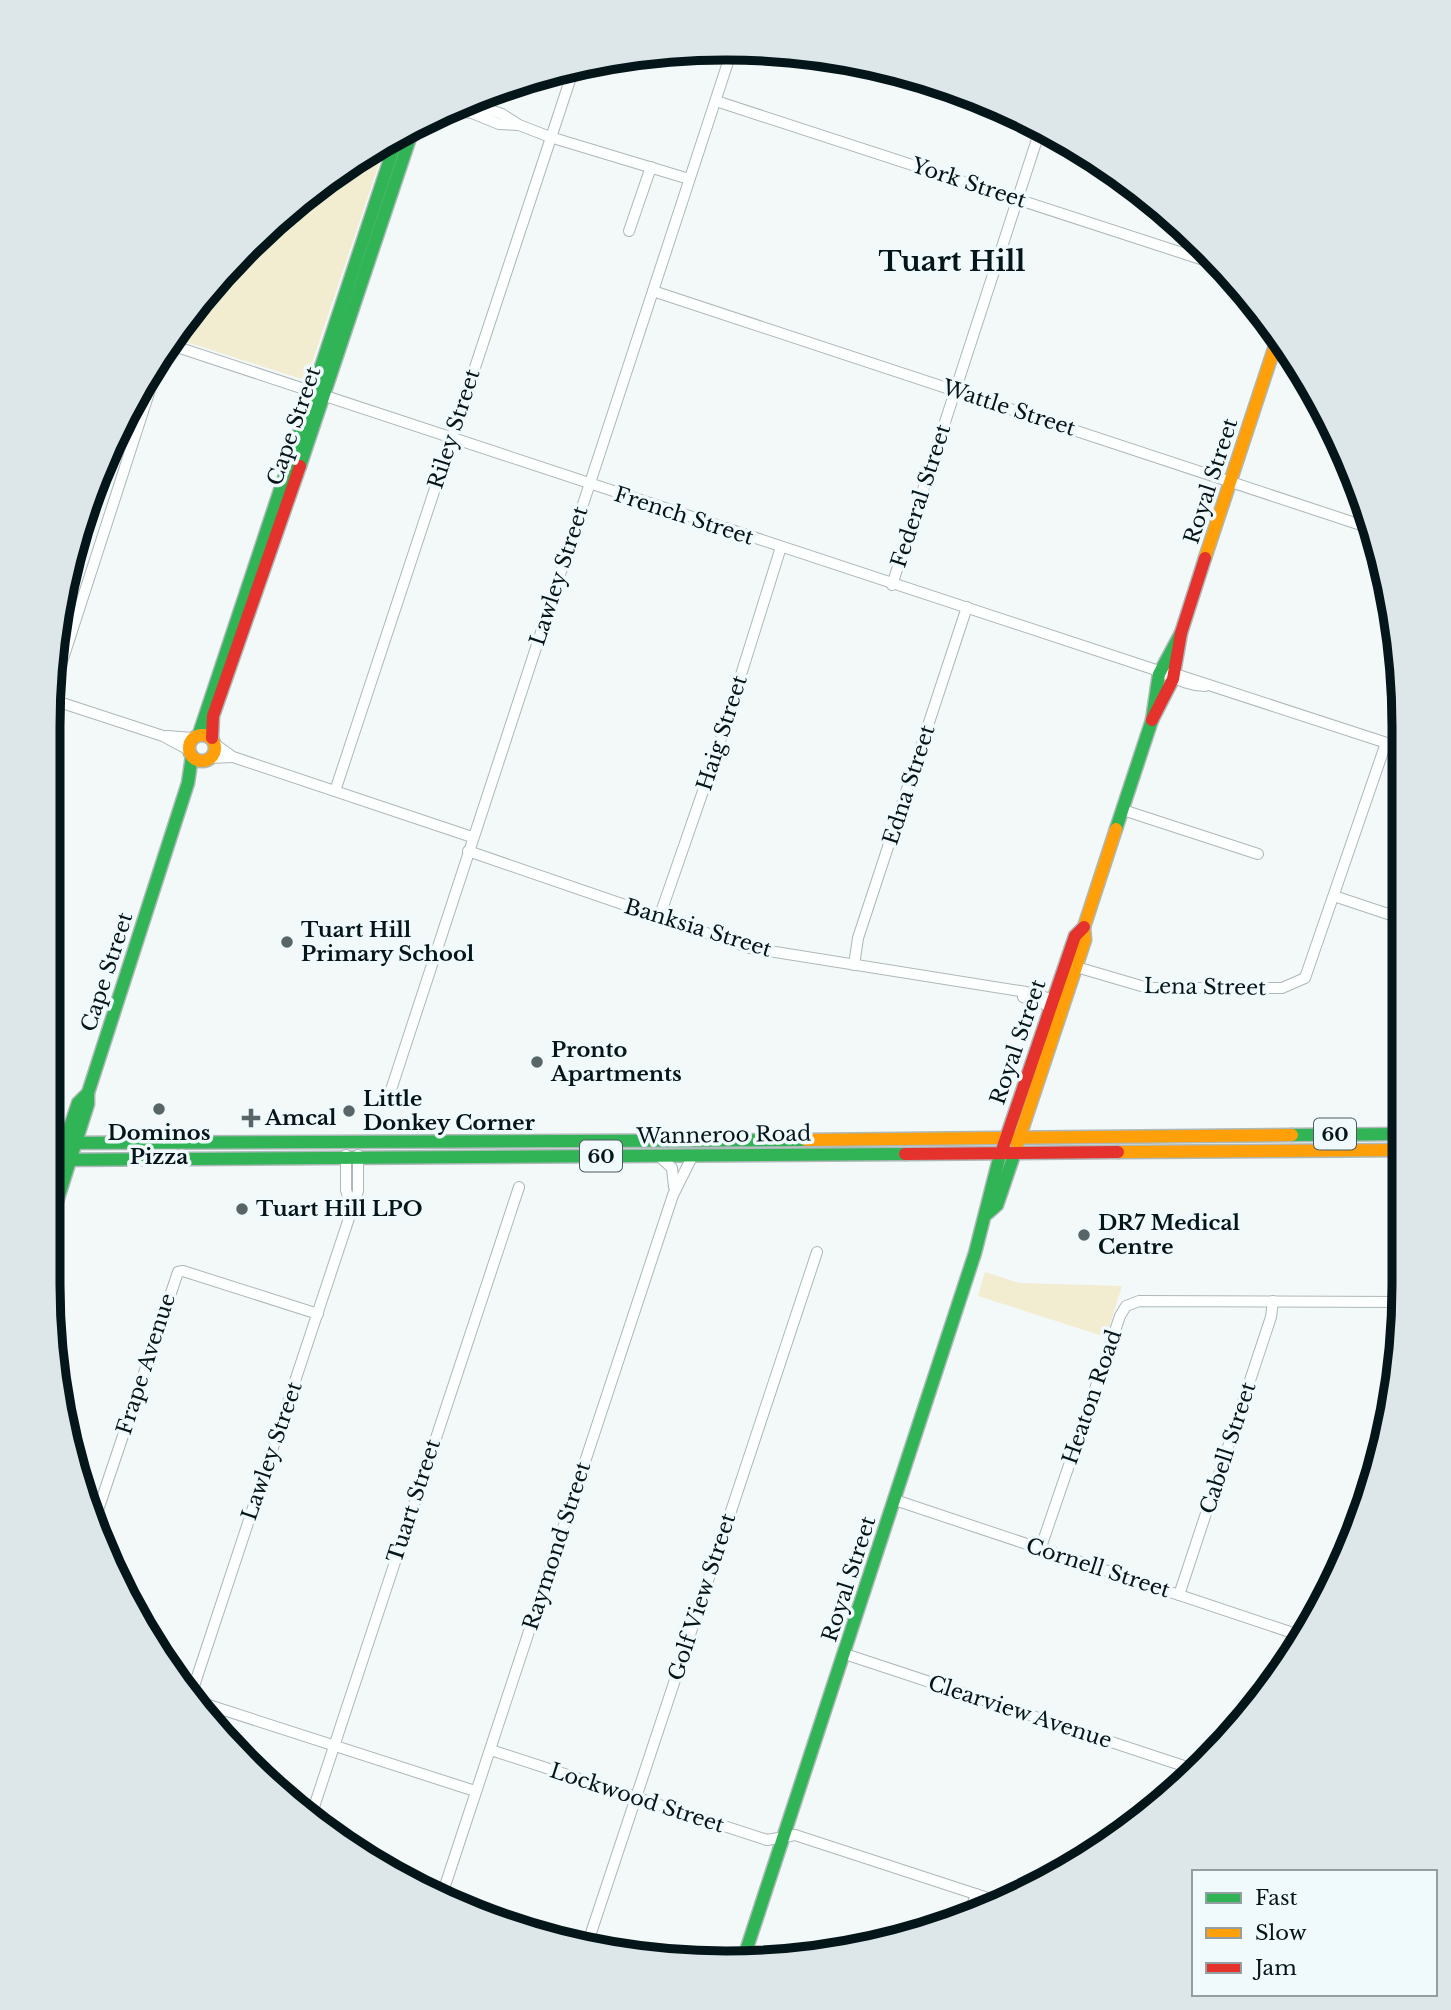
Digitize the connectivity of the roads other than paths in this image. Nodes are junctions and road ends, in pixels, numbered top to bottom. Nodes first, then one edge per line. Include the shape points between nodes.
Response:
1 (729, 60) edge
2 (570, 78) edge
3 (716, 101) junction
4 (480, 107) edge
5 (466, 112) edge
6 (519, 125) junction
7 (550, 137) junction
8 (1037, 138) edge
9 (409, 140) edge
10 (394, 148) edge
11 (650, 167) junction
12 (689, 179) junction
13 (1017, 199) junction
14 (629, 231) dead end
15 (1200, 259) edge
16 (653, 292) junction
17 (178, 347) edge
18 (1274, 348) edge
19 (150, 391) edge
20 (955, 391) junction
21 (320, 394) junction
22 (451, 438) junction
23 (1231, 481) junction
24 (589, 485) junction
25 (1360, 525) edge
26 (781, 547) junction
27 (892, 585) junction
28 (967, 607) junction
29 (63, 658) edge
30 (1169, 674) junction
31 (61, 702) edge
32 (1386, 743) junction
33 (1392, 745) edge
34 (202, 747) junction
35 (335, 791) junction
36 (1123, 810) junction
37 (472, 837) junction
38 (468, 851) junction
39 (1258, 854) dead end
40 (1334, 896) junction
41 (1392, 915) edge
42 (659, 918) junction
43 (854, 965) junction
44 (1071, 965) junction
45 (1056, 1004) junction
46 (88, 1093) junction
47 (387, 1102) dead end
48 (87, 1109) junction
49 (1392, 1134) edge
50 (1013, 1137) junction
51 (352, 1140) junction
52 (229, 1141) junction
53 (170, 1142) junction
54 (60, 1143) edge
55 (70, 1143) junction
56 (102, 1143) junction
57 (1392, 1150) edge
58 (657, 1155) junction
59 (693, 1155) junction
60 (1000, 1155) junction
61 (1014, 1155) junction
62 (60, 1157) edge
63 (352, 1159) junction
64 (60, 1160) edge
65 (220, 1160) junction
66 (321, 1160) junction
67 (519, 1187) dead end
68 (673, 1195) junction
69 (988, 1213) junction
70 (817, 1252) dead end
71 (1273, 1301) junction
72 (1391, 1302) edge
73 (318, 1314) junction
74 (895, 1500) junction
75 (99, 1508) edge
76 (1041, 1550) junction
77 (1179, 1595) junction
78 (1293, 1633) edge
79 (845, 1654) junction
80 (194, 1686) edge
81 (210, 1705) edge
82 (334, 1744) junction
83 (491, 1749) junction
84 (1184, 1766) edge
85 (475, 1791) junction
86 (635, 1797) junction
87 (313, 1807) edge
88 (783, 1837) junction
89 (444, 1888) edge
90 (976, 1894) junction
91 (986, 1897) edge
92 (973, 1903) edge
93 (590, 1937) edge
94 (746, 1950) edge

1 - 3 street, Lawley Street
2 - 7 street, Riley Street
3 - 12 street, Lawley Street
3 - 13 street, York Street
4 - 6 street
5 - 6 street via 499,124
6 - 7 street
7 - 11 street
7 - 22 street, Riley Street
8 - 13 street, Federal Street
9 - 21 main road, Cape Street
10 - 21 main road, Cape Street
11 - 12 street
11 - 14 street
12 - 16 street, Lawley Street
13 - 15 street, York Street
13 - 20 street, Federal Street
16 - 20 street, Wattle Street
16 - 24 street, Lawley Street
17 - 21 street, French Street
18 - 23 main road, Royal Street
19 - 29 street
20 - 23 street, Wattle Street
20 - 27 street, Federal Street
21 - 22 street, French Street
21 - 34 main road, Cape Street
22 - 24 street, French Street
22 - 35 street, Riley Street
23 - 25 street, Wattle Street
23 - 30 main road, Royal Street via 1181,633 1182,647
24 - 26 street, French Street
24 - 37 street, Lawley Street
26 - 27 street, French Street
26 - 42 street, Haig Street
27 - 28 street, French Street
28 - 30 street, French Street
28 - 43 street, Edna Street via 858,938
30 - 32 street, French Street
30 - 36 main road, Royal Street via 1161,709 1152,720
31 - 34 street
32 - 33 street, French Street
32 - 40 street
34 - 35 street
34 - 46 main road, Cape Street
35 - 37 street
36 - 39 street
36 - 44 main road, Royal Street via 1084,927 1074,936
37 - 38 street, Lawley Street
38 - 42 street, Banksia Street
38 - 47 street, Lawley Street
40 - 41 street
40 - 44 street, Lena Street via 1305,978 1282,988 1148,988
42 - 43 street, Banksia Street via 750,948
43 - 45 street, Banksia Street
44 - 45 main road, Royal Street
45 - 50 main road, Royal Street
46 - 48 main road, Cape Street
46 - 55 main road, Cape Street via 78,1103
48 - 55 main road, Cape Street
48 - 56 main road via 89,1123
49 - 50 main road, Wanneroo Road / 60
50 - 51 main road, Wanneroo Road / 60
50 - 60 main road, Royal Street
50 - 61 main road, Royal Street
51 - 52 main road, Wanneroo Road / 60
51 - 63 street, Lawley Street
52 - 53 main road, Wanneroo Road / 60
52 - 66 main road via 236,1151 246,1154
53 - 56 main road, Wanneroo Road / 60
53 - 65 main road via 216,1152
54 - 55 main road, Wanneroo Road / 60
55 - 56 main road, Wanneroo Road / 60
55 - 62 main road, Cape Street
57 - 61 main road, Wanneroo Road / 60
58 - 59 main road, Wanneroo Road / 60
58 - 63 main road, Wanneroo Road / 60
58 - 68 street via 672,1168
59 - 60 main road, Wanneroo Road / 60
59 - 68 street, Raymond Street
60 - 61 main road, Wanneroo Road / 60
60 - 69 main road, Royal Street via 985,1203
61 - 69 main road, Royal Street via 996,1205
63 - 66 main road, Wanneroo Road / 60
63 - 73 street, Lawley Street via 358,1191
64 - 65 main road, Wanneroo Road / 60
65 - 66 main road, Wanneroo Road / 60
67 - 82 street, Tuart Street
68 - 83 street, Raymond Street
69 - 74 main road, Royal Street
70 - 86 street, Golf View Street
71 - 72 street
71 - 76 street, Heaton Road via 1139,1301 1126,1306
71 - 77 street, Cabell Street
73 - 75 street, Frape Avenue via 178,1272
73 - 80 street, Lawley Street
74 - 76 street, Cornell Street
74 - 79 main road, Royal Street
76 - 77 street, Cornell Street
77 - 78 street, Cornell Street
79 - 84 street, Clearview Avenue
79 - 88 main road, Royal Street
81 - 82 street
82 - 85 street
82 - 87 street, Tuart Street
83 - 85 street, Raymond Street
83 - 86 street, Lockwood Street
85 - 89 street, Raymond Street
86 - 88 street, Lockwood Street via 767,1840
86 - 93 street, Golf View Street
88 - 90 street, Lockwood Street via 795,1835
88 - 94 main road, Royal Street
90 - 91 street, Lockwood Street
90 - 92 street

